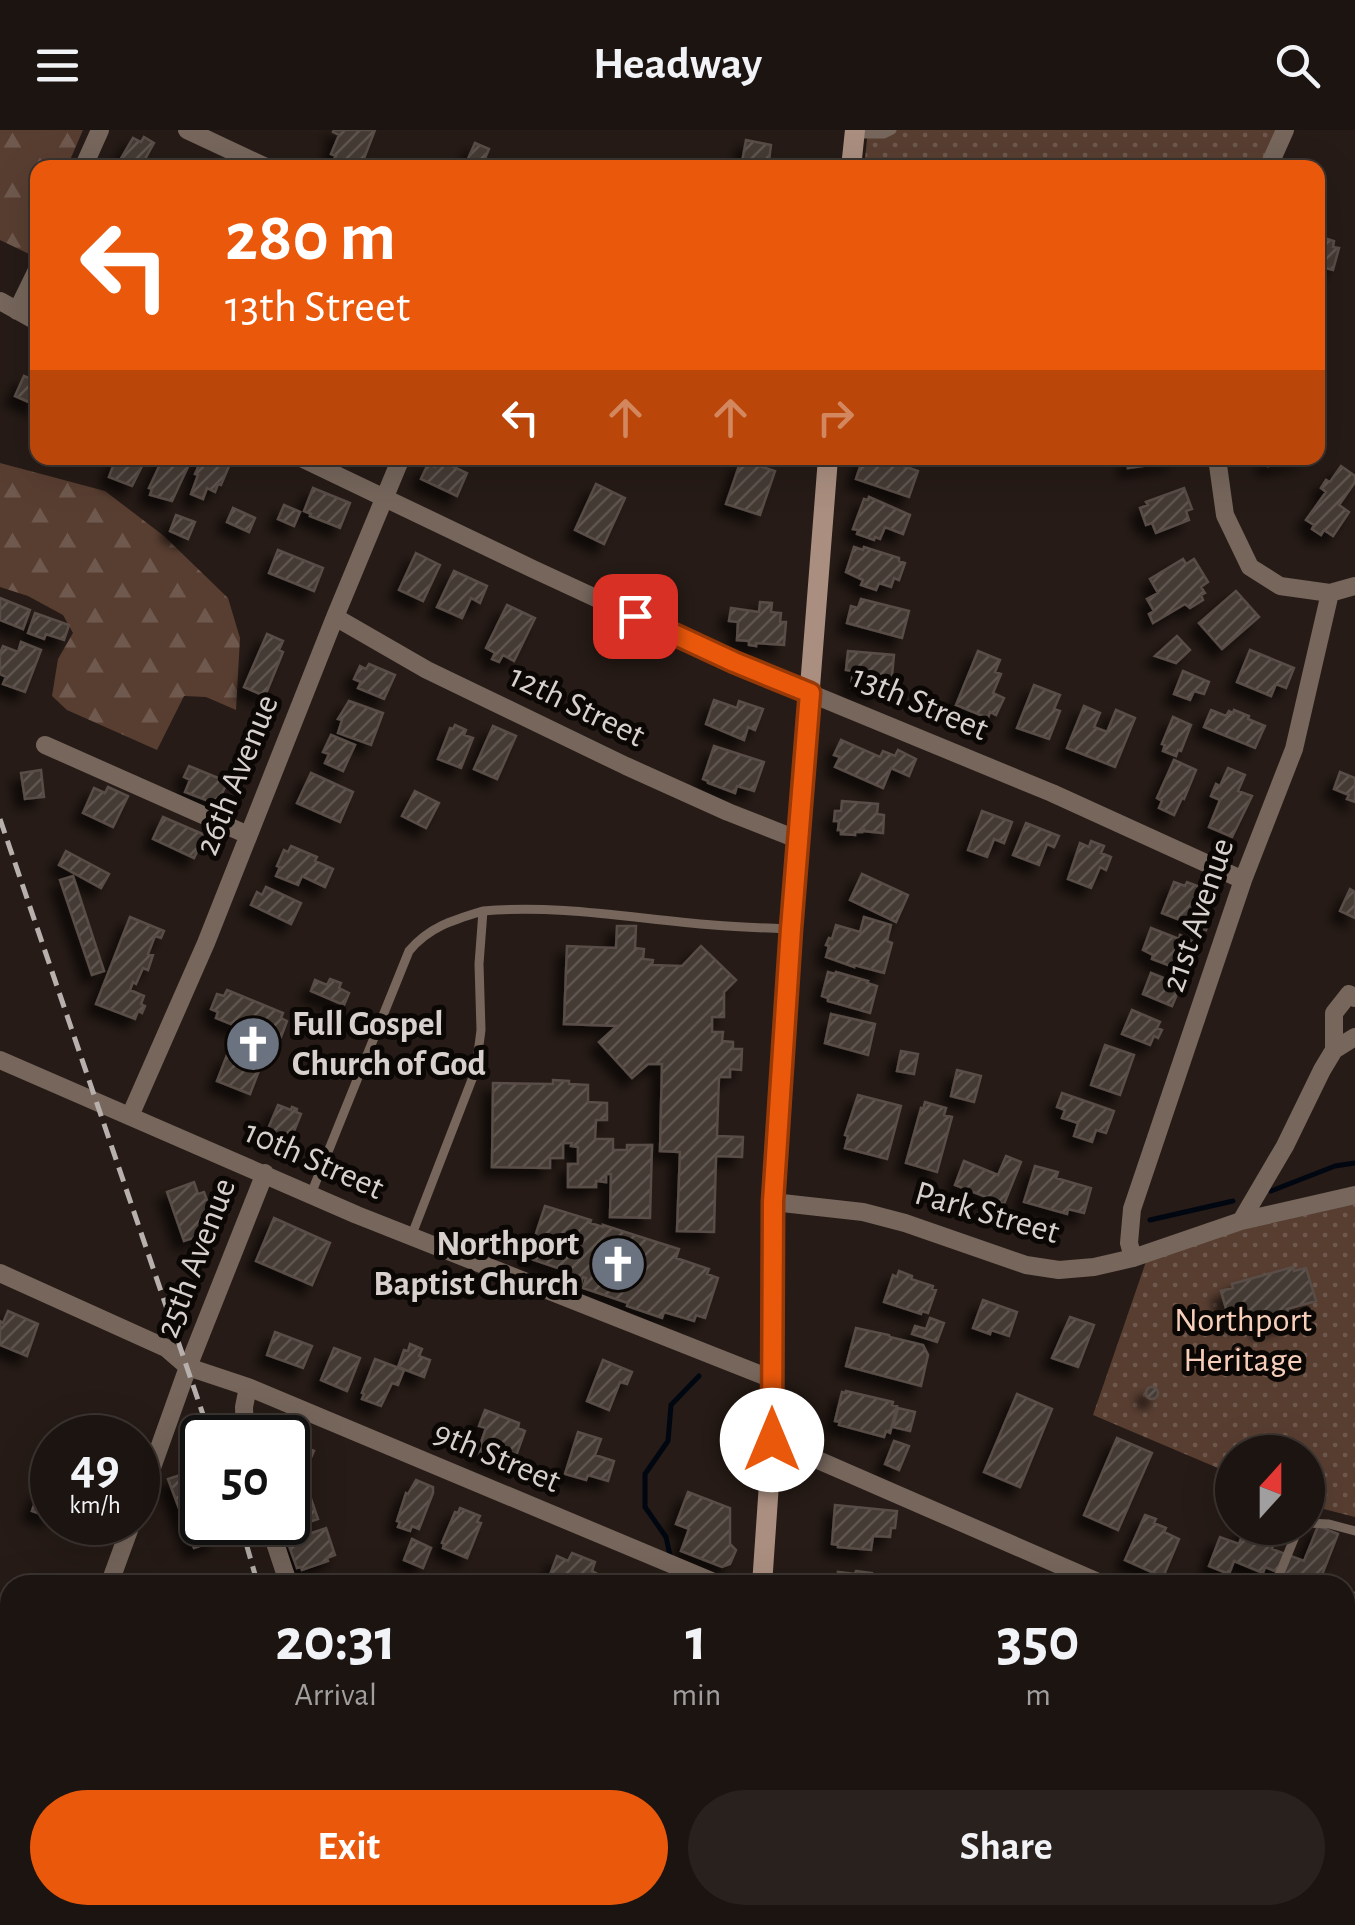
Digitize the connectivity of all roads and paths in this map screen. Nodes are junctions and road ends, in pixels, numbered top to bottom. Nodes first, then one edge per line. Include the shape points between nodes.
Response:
1 (100, 130) edge
2 (187, 130) edge
3 (892, 130) edge
4 (1285, 130) edge
5 (855, 132) edge
6 (87, 160) edge
7 (251, 160) edge
8 (852, 160) edge
9 (1272, 160) edge
10 (30, 278) edge
11 (8, 306) edge
12 (316, 465) edge
13 (398, 465) edge
14 (827, 465) edge
15 (1218, 465) edge
16 (385, 498) junction
17 (1355, 586) edge
18 (1330, 593) junction
19 (334, 617) junction
20 (810, 693) junction
21 (45, 746) dead end
22 (248, 834) junction
23 (799, 840) junction
24 (1242, 880) junction
25 (482, 911) junction
26 (791, 929) junction
27 (1355, 998) edge
28 (1355, 1037) edge
29 (1334, 1050) junction
30 (0, 1060) edge
31 (130, 1116) junction
32 (265, 1173) junction
33 (311, 1194) junction
34 (1355, 1195) edge
35 (773, 1202) junction
36 (1242, 1221) junction
37 (411, 1237) junction
38 (1133, 1258) junction
39 (0, 1273) edge
40 (188, 1368) junction
41 (772, 1379) junction
42 (248, 1387) junction
43 (244, 1415) edge
44 (772, 1440) junction
45 (160, 1446) edge
46 (1325, 1524) edge
47 (1355, 1531) edge
48 (123, 1545) edge
49 (276, 1545) edge
50 (1291, 1545) edge
51 (112, 1575) edge
52 (286, 1575) edge
53 (697, 1575) edge
54 (763, 1575) edge
55 (1082, 1575) edge
56 (1279, 1575) edge

1 - 6 street
2 - 7 street
3 - 5 lane
4 - 9 street
5 - 8 main road
10 - 11 street
12 - 16 street, 13th Street
13 - 16 street, 26th Avenue
14 - 20 main road
15 - 18 street via 1225,516 1250,567 1280,586
16 - 19 street, 26th Avenue
16 - 20 street, 13th Street
17 - 18 street
18 - 24 street, 21st Avenue via 1294,749
19 - 22 street, 26th Avenue
19 - 23 street, 12th Street via 626,766
20 - 23 main road
20 - 24 street, 13th Street
21 - 22 street
22 - 31 street, 26th Avenue
23 - 26 main road
24 - 38 street, 21st Avenue via 1132,1209
25 - 26 lane via 607,912
25 - 33 lane via 422,935 409,951
25 - 37 lane via 476,1068
26 - 35 main road
27 - 29 street via 1349,994 1334,1013
28 - 29 street
29 - 36 street
30 - 31 street, 10th Street
31 - 32 street, 10th Street
32 - 33 street, 10th Street
32 - 40 street, 25th Avenue
33 - 37 street, 10th Street
34 - 36 street, Park Street
35 - 38 street, Park Street via 862,1212 1026,1265 1059,1270
35 - 41 main road
36 - 38 street, Park Street
37 - 41 street, 10th Street
39 - 40 street via 166,1348
40 - 42 street, 25th Avenue
40 - 45 street, 25th Avenue
41 - 44 main road
42 - 43 street
42 - 53 street, 9th Street
44 - 54 main road
44 - 55 street
46 - 47 lane
48 - 51 street
49 - 52 street
50 - 56 lane

